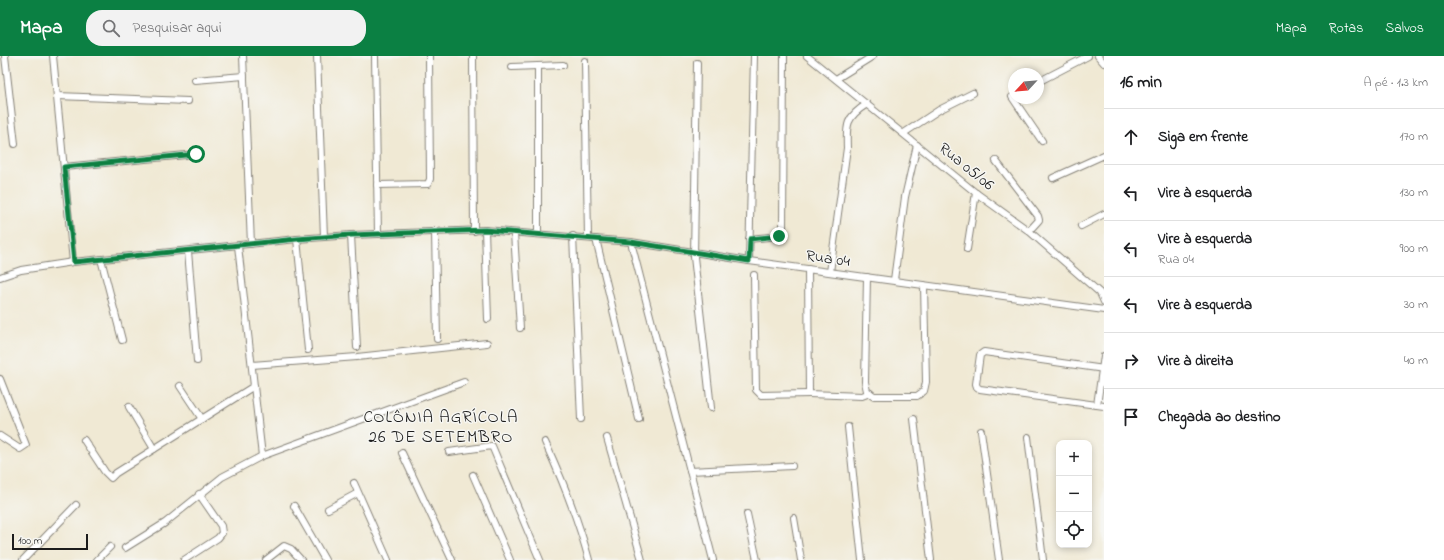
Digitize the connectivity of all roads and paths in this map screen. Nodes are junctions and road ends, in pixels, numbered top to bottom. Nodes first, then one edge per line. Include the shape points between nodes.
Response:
1 (5, 56) edge
2 (53, 56) edge
3 (243, 56) edge
4 (317, 56) edge
5 (375, 56) edge
6 (429, 56) edge
7 (473, 56) edge
8 (754, 56) edge
9 (784, 56) edge
10 (807, 56) edge
11 (873, 56) edge
12 (1088, 56) edge
13 (1098, 56) edge
14 (585, 61) dead end
15 (698, 63) dead end
16 (1104, 63) edge
17 (562, 65) dead end
18 (512, 66) dead end
19 (538, 66) junction
20 (244, 76) junction
21 (836, 79) junction
22 (1044, 79) edge
23 (196, 80) dead end
24 (973, 93) dead end
25 (57, 96) junction
26 (188, 101) dead end
27 (867, 104) junction
28 (1017, 104) edge
29 (904, 133) junction
30 (1042, 142) dead end
31 (15, 144) dead end
32 (917, 145) junction
33 (196, 154) dead end
34 (1104, 155) edge
35 (996, 161) dead end
36 (64, 167) junction
37 (1053, 178) dead end
38 (377, 185) junction
39 (976, 194) junction
40 (1104, 214) edge
41 (1080, 226) dead end
42 (485, 230) junction
43 (474, 231) junction
44 (1029, 231) junction
45 (434, 232) junction
46 (514, 233) junction
47 (378, 234) junction
48 (538, 234) junction
49 (351, 235) junction
50 (573, 236) junction
51 (324, 237) junction
52 (588, 238) junction
53 (297, 239) junction
54 (596, 239) junction
55 (750, 239) junction
56 (631, 242) junction
57 (251, 244) junction
58 (238, 246) junction
59 (967, 249) dead end
60 (188, 251) junction
61 (694, 252) junction
62 (101, 259) junction
63 (749, 261) junction
64 (74, 262) junction
65 (808, 269) junction
66 (830, 272) junction
67 (754, 274) dead end
68 (0, 277) edge
69 (867, 277) junction
70 (894, 280) junction
71 (924, 285) junction
72 (1104, 302) edge
73 (1104, 310) edge
74 (488, 318) dead end
75 (520, 328) dead end
76 (437, 339) dead end
77 (122, 340) dead end
78 (487, 343) dead end
79 (357, 347) dead end
80 (308, 350) dead end
81 (1104, 356) edge
82 (197, 361) dead end
83 (252, 365) junction
84 (1103, 369) edge
85 (0, 378) edge
86 (464, 382) dead end
87 (180, 386) dead end
88 (254, 386) junction
89 (870, 393) junction
90 (809, 394) junction
91 (1097, 405) junction
92 (1104, 406) edge
93 (128, 407) dead end
94 (711, 408) dead end
95 (202, 419) junction
96 (581, 419) dead end
97 (639, 419) dead end
98 (914, 419) dead end
99 (848, 427) dead end
100 (981, 431) dead end
101 (0, 436) edge
102 (1028, 437) dead end
103 (607, 438) dead end
104 (84, 440) dead end
105 (545, 442) dead end
106 (154, 449) junction
107 (449, 452) dead end
108 (402, 453) dead end
109 (262, 456) junction
110 (792, 466) dead end
111 (690, 471) junction
112 (473, 475) dead end
113 (354, 483) dead end
114 (358, 493) junction
115 (199, 494) junction
116 (76, 505) dead end
117 (294, 506) dead end
118 (328, 509) dead end
119 (747, 514) dead end
120 (794, 518) dead end
121 (110, 547) dead end
122 (125, 548) dead end
123 (23, 560) edge
124 (97, 560) edge
125 (184, 560) edge
126 (266, 560) edge
127 (301, 560) edge
128 (325, 560) edge
129 (388, 560) edge
130 (452, 560) edge
131 (510, 560) edge
132 (540, 560) edge
133 (589, 560) edge
134 (642, 560) edge
135 (713, 560) edge
136 (757, 560) edge
137 (801, 560) edge
138 (862, 560) edge
139 (931, 560) edge
140 (999, 560) edge
141 (1043, 560) edge

1 - 31 street
2 - 25 street
3 - 20 street
4 - 51 street
5 - 38 street
6 - 38 street via 428,184
7 - 43 street
8 - 55 street
9 - 55 street via 783,232 779,236
10 - 21 street, Rua 05/06
11 - 21 street
12 - 22 street
13 - 16 street
14 - 52 street
15 - 61 street
17 - 19 street
18 - 19 street
19 - 48 street
20 - 23 street
20 - 57 street
21 - 27 street, Rua 05/06
24 - 29 street via 939,110
25 - 26 street
25 - 36 street
27 - 29 street, Rua 05/06
27 - 66 street via 849,118 846,128 847,148
28 - 30 street
29 - 32 street, Rua 05/06
32 - 39 street, Rua 05/06
32 - 70 street via 906,197
33 - 36 street
34 - 37 street
35 - 44 street via 1038,216 1039,220
36 - 64 street
38 - 47 street
39 - 44 street, Rua 05/06
39 - 59 street
40 - 41 street
42 - 43 street, Rua 04
42 - 46 street, Rua 04
42 - 74 street
43 - 45 street, Rua 04
44 - 72 street, Rua 05/06 via 1100,292
45 - 47 street, Rua 04
45 - 76 street
46 - 48 street, Rua 04
46 - 75 street
47 - 49 street, Rua 04
48 - 50 street, Rua 04
49 - 51 street, Rua 04
49 - 79 street
50 - 52 street, Rua 04
50 - 96 street
51 - 53 street, Rua 04
52 - 54 street, Rua 04
53 - 57 street, Rua 04
53 - 80 street
54 - 56 street, Rua 04
54 - 97 street
55 - 63 street
56 - 61 street, Rua 04
56 - 111 street
57 - 58 street, Rua 04
58 - 60 street, Rua 04
58 - 83 street
60 - 62 street, Rua 04
60 - 82 street
61 - 63 street, Rua 04
61 - 94 street
62 - 64 street, Rua 04
62 - 77 street
63 - 65 street, Rua 04
64 - 68 street, Rua 04 via 21,270
65 - 66 street, Rua 04
65 - 90 street
66 - 69 street, Rua 04
67 - 90 street via 756,390 761,395
69 - 70 street, Rua 04
69 - 89 street via 865,382
70 - 71 street, Rua 04
71 - 73 street, Rua 04
71 - 89 street via 924,391 917,396 874,396
78 - 83 street
81 - 84 street
83 - 88 street
84 - 91 street
84 - 91 street via 984,352 980,355 976,384 980,389
85 - 101 street via 26,445 20,449
86 - 109 street
87 - 95 street
88 - 95 street
88 - 109 street
89 - 90 street via 862,396
91 - 92 street
93 - 106 street
95 - 106 street
98 - 139 street
99 - 138 street
100 - 140 street
102 - 141 street
103 - 134 street
104 - 106 street via 111,478
105 - 133 street via 579,522
107 - 132 street via 492,446
108 - 130 street
109 - 115 street via 222,477
110 - 111 street
111 - 135 street
112 - 131 street
113 - 114 street
114 - 118 street
114 - 129 street
115 - 122 street via 165,522
115 - 125 street via 221,526 222,533
116 - 123 street
117 - 128 street
119 - 136 street
120 - 137 street
121 - 124 street
126 - 127 street via 284,546 291,549

